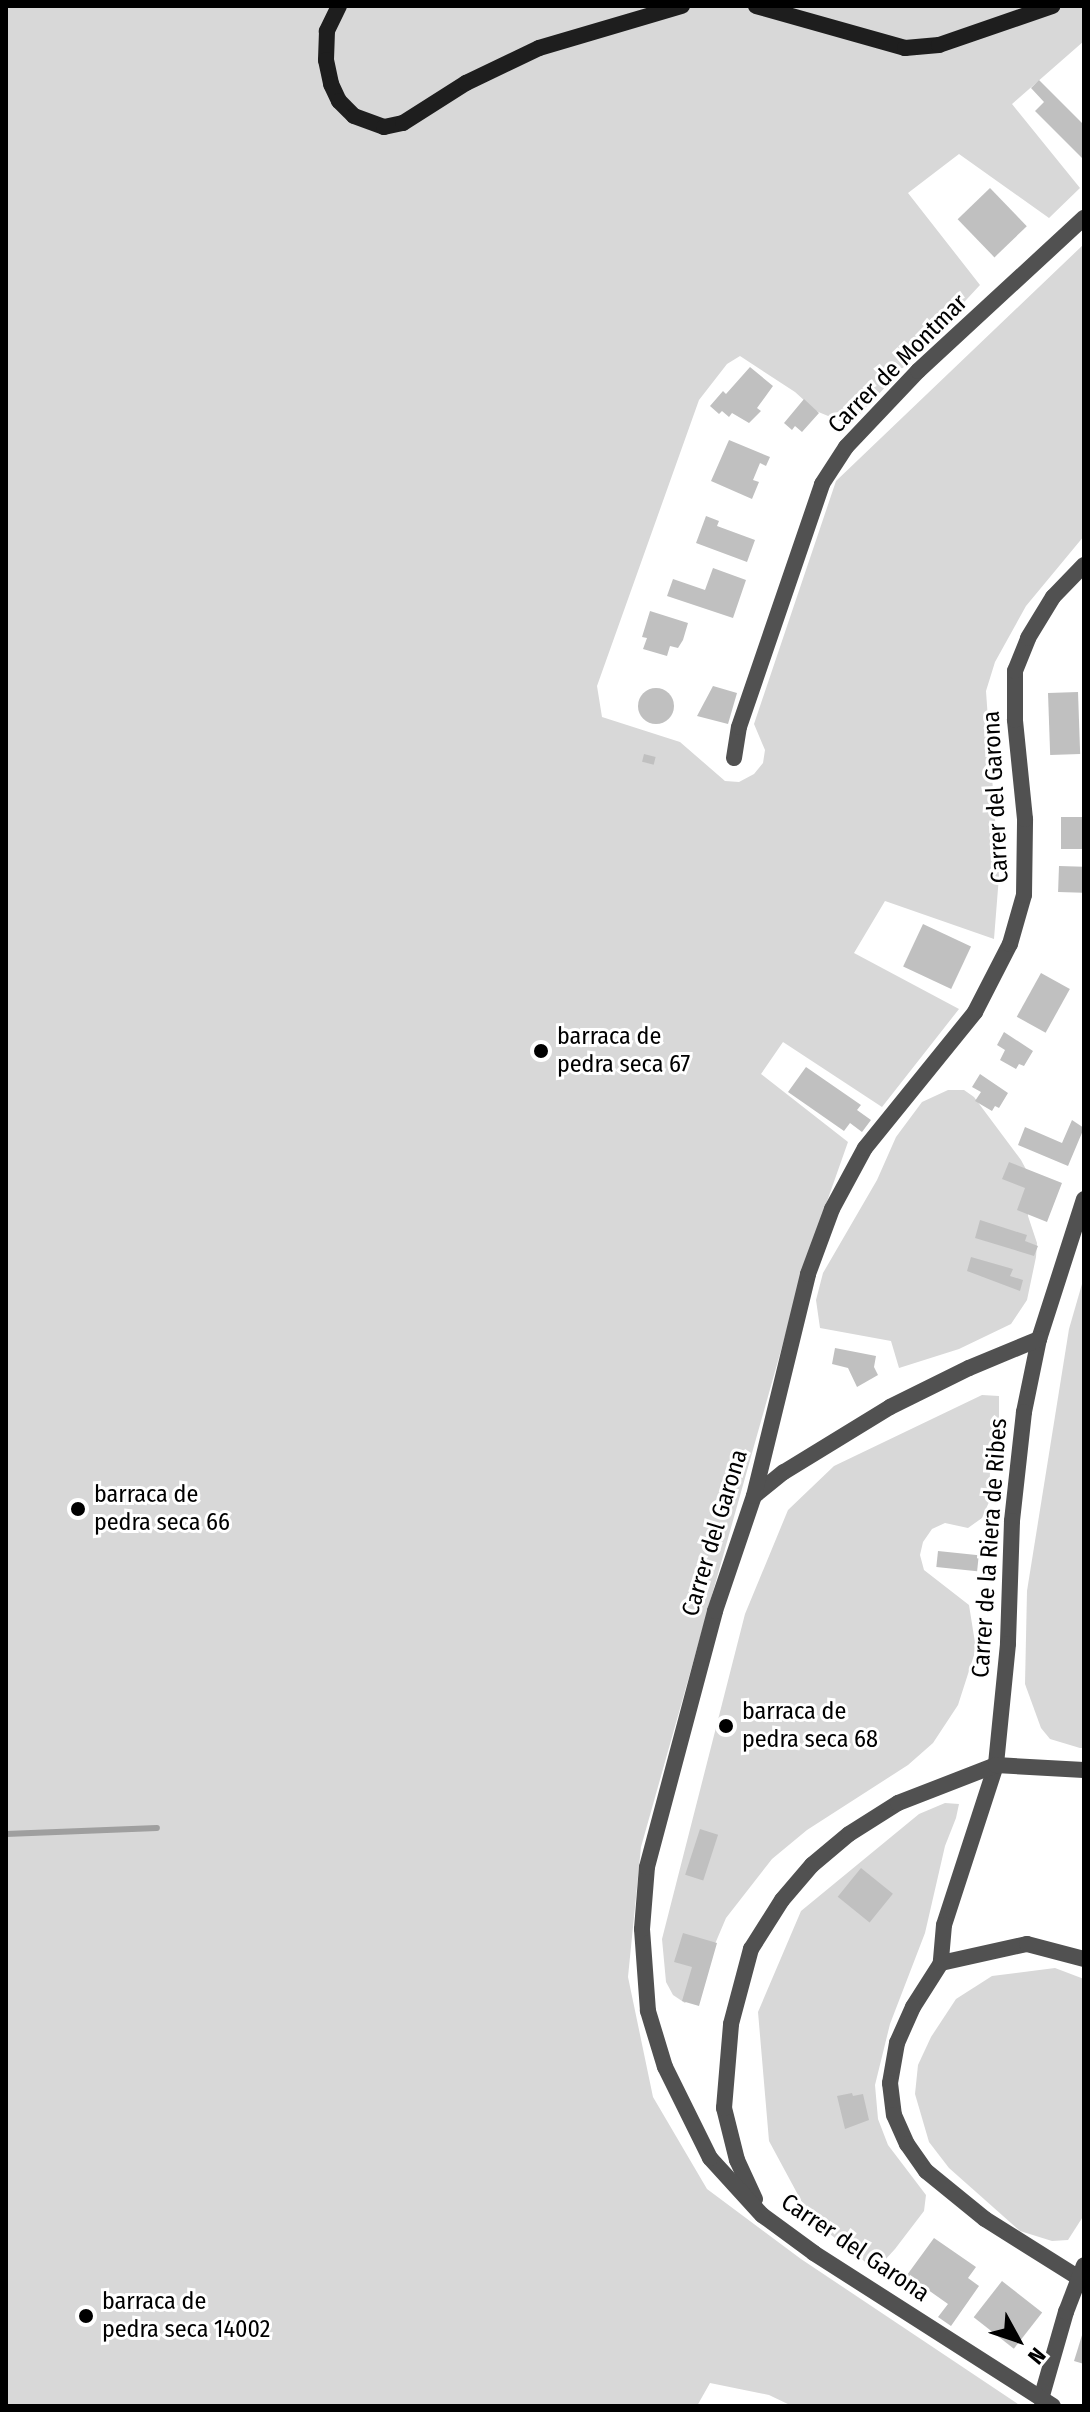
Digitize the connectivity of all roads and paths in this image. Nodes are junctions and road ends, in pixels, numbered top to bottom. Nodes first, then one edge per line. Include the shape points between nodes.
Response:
1 (339, 6) edge
2 (682, 6) edge
3 (756, 6) edge
4 (1052, 6) edge
5 (1084, 218) edge
6 (1084, 565) edge
7 (734, 758) dead end
8 (1084, 1199) edge
9 (1039, 1339) junction
10 (754, 1496) junction
11 (996, 1765) junction
12 (1084, 1770) edge
13 (1084, 1959) edge
14 (941, 1963) junction
15 (762, 2215) junction
16 (1082, 2274) edge
17 (1047, 2402) edge

1 - 2 street via 327,31 331,84 354,116 384,127 403,123 466,83 539,48
3 - 4 street via 905,48 939,45
5 - 7 street, Carrer de Montmar via 918,371 846,447 822,484 739,727
6 - 10 street, Carrer del Garona via 1053,597 1015,671 1025,819 1024,895 1010,944 975,1012 865,1148 832,1209 808,1274
8 - 9 street, Carrer de la Riera de Ribes
9 - 10 street via 890,1407
9 - 11 street, Carrer de la Riera de Ribes via 1024,1412 1012,1521 1008,1644
10 - 15 street, Carrer del Garona via 715,1611 647,1867 642,1929 648,2011 665,2067 710,2158
11 - 12 street
11 - 14 street, Carrer de la Riera de Ribes via 944,1925
11 - 15 street via 898,1803 849,1834 782,1900 751,1949 731,2024 724,2108 737,2160
13 - 14 street via 1027,1944
14 - 16 street via 897,2043 890,2083 900,2130 926,2171 985,2219
15 - 17 street, Carrer del Garona
16 - 17 street

